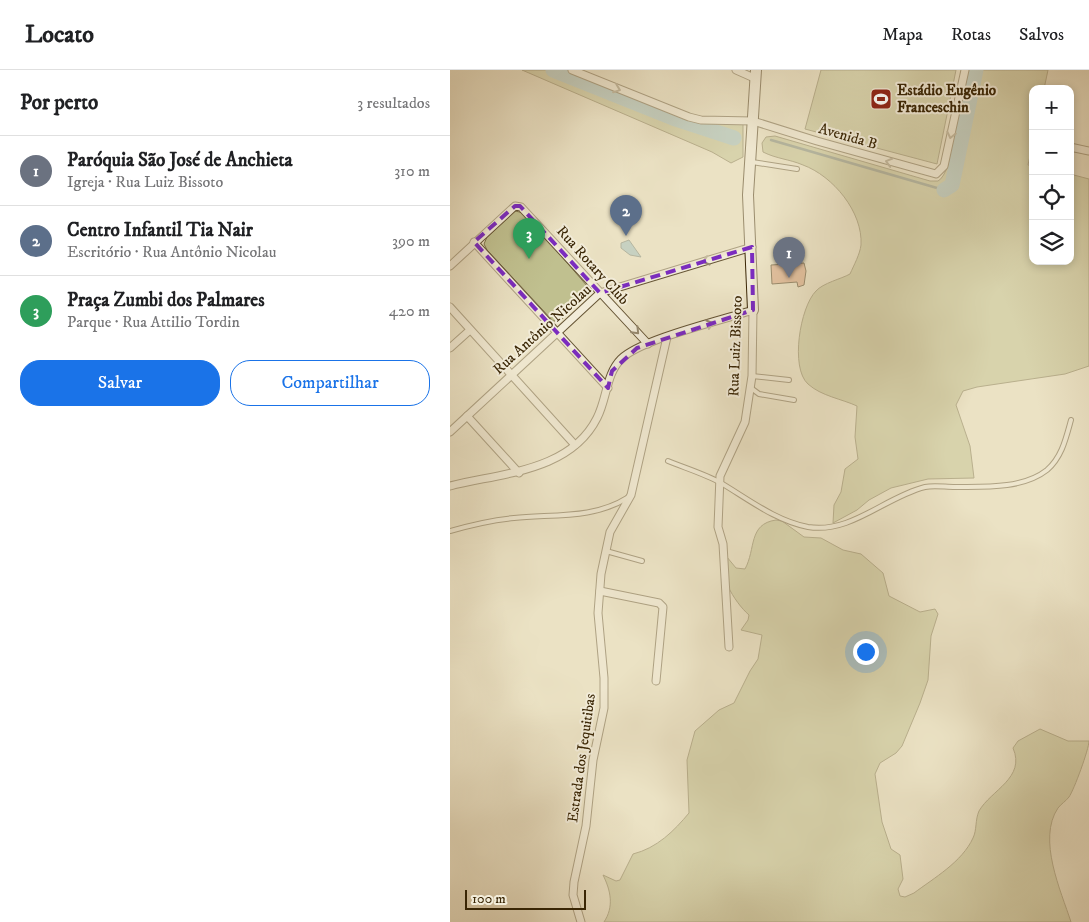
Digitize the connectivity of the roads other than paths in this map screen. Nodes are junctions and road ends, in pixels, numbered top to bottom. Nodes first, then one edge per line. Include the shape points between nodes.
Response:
1 (572, 70) edge
2 (736, 70) edge
3 (965, 70) edge
4 (755, 74) edge
5 (753, 121) junction
6 (1074, 148) edge
7 (1089, 151) edge
8 (750, 162) junction
9 (797, 169) dead end
10 (474, 242) junction
11 (752, 247) junction
12 (450, 266) edge
13 (600, 293) junction
14 (450, 307) edge
15 (753, 310) junction
16 (470, 330) junction
17 (557, 333) junction
18 (667, 338) junction
19 (648, 344) junction
20 (450, 348) edge
21 (511, 375) junction
22 (752, 376) junction
23 (789, 380) dead end
24 (608, 388) junction
25 (751, 388) junction
26 (794, 400) dead end
27 (467, 416) junction
28 (1071, 420) dead end
29 (450, 432) edge
30 (575, 446) junction
31 (668, 461) dead end
32 (519, 473) junction
33 (720, 483) junction
34 (450, 486) edge
35 (631, 495) junction
36 (450, 531) edge
37 (606, 552) junction
38 (642, 561) dead end
39 (600, 591) junction
40 (729, 647) dead end
41 (656, 681) dead end
42 (581, 922) edge

1 -> 5 street, Avenida B via 700,120
2 - 4 street
3 -> 5 street, Avenida B via 944,166 936,174
4 - 5 street, Rua Luiz Bissoto
5 - 8 street, Rua Luiz Bissoto
6 - 7 street
8 - 9 lane
8 - 11 street, Rua Luiz Bissoto via 748,195
10 - 12 street
10 - 13 street, Rua Rotary Club via 514,206 524,208
10 - 17 street
11 -> 13 street, Rua Antônio Nicolau
11 - 15 street, Rua Luiz Bissoto
13 - 17 street, Rua Antônio Nicolau
13 -> 19 street, Rua Rotary Club
14 - 16 street
18 -> 15 street
15 - 22 street, Rua Luiz Bissoto
16 - 20 street
16 - 21 street
17 - 21 street, Rua Antônio Nicolau
17 - 24 street
18 - 19 street
18 - 35 street, Estrada dos Jequitibas
19 - 24 street via 622,358 612,371
21 - 27 street, Rua Antônio Nicolau
21 - 30 street
22 - 23 lane
22 - 25 street, Rua Luiz Bissoto
24 - 30 street via 596,421
25 - 26 lane via 759,394
25 - 33 street, Rua Luiz Bissoto via 745,422 723,469
27 - 29 street, Rua Antônio Nicolau
27 - 32 street
28 - 33 lane via 1063,450 1047,470 1028,480 1004,485 927,487 905,493 836,528 807,527 788,520
30 - 32 street
31 - 33 lane
32 - 34 street
33 - 40 street, Rua Luiz Bissoto via 718,527 723,544
35 - 36 lane via 613,507 598,511 514,518
35 - 37 street, Estrada dos Jequitibas via 610,532
37 - 38 lane
37 - 39 street, Estrada dos Jequitibas
39 - 41 street via 663,607
39 - 42 street, Estrada dos Jequitibas via 598,613 604,708 592,760 586,826 574,882 573,895

